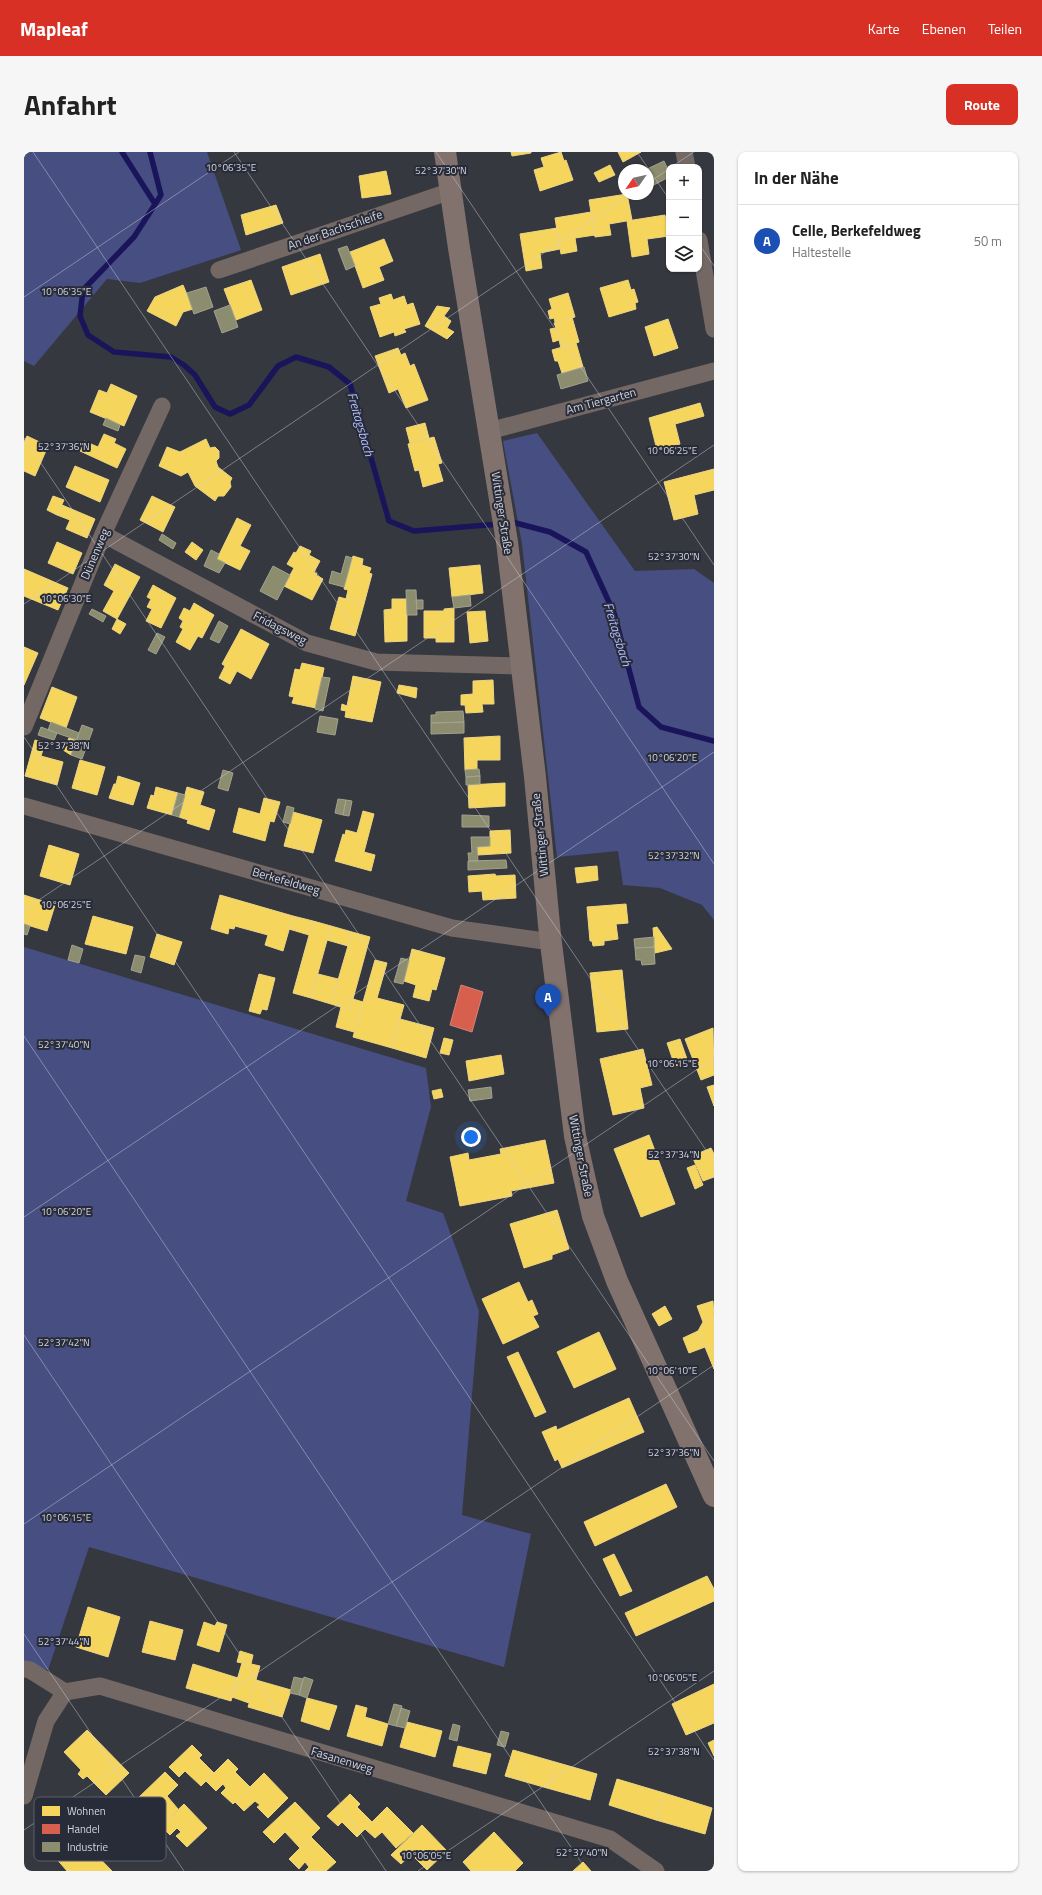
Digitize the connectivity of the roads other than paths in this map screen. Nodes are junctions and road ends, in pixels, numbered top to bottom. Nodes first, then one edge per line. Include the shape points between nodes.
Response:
1 (445, 152) edge
2 (684, 152) edge
3 (686, 164) edge
4 (451, 191) junction
5 (702, 258) edge
6 (219, 270) dead end
7 (714, 329) edge
8 (714, 371) edge
9 (162, 406) dead end
10 (489, 431) junction
11 (103, 534) junction
12 (521, 666) junction
13 (24, 727) edge
14 (24, 806) edge
15 (551, 942) junction
16 (714, 1496) edge
17 (24, 1669) edge
18 (65, 1692) junction
19 (24, 1796) edge
20 (656, 1871) edge

1 - 4 main road, Wittinger Straße
2 - 3 street
4 - 6 street, An der Bachschleife
4 - 10 main road, Wittinger Straße
5 - 7 street
8 - 10 street, Am Tiergarten
9 - 11 street, Dünenweg
10 - 12 main road, Wittinger Straße via 507,542
11 - 12 street, Fridagsweg via 307,643 376,662
11 - 13 street, Dünenweg
12 - 15 main road, Wittinger Straße
14 - 15 street, Berkefeldweg via 452,928
15 - 16 main road, Wittinger Straße via 575,1136 593,1216 617,1281
17 - 18 street via 30,1670
18 - 19 street via 46,1721
18 - 20 street, Fasanenweg via 100,1686 610,1839

